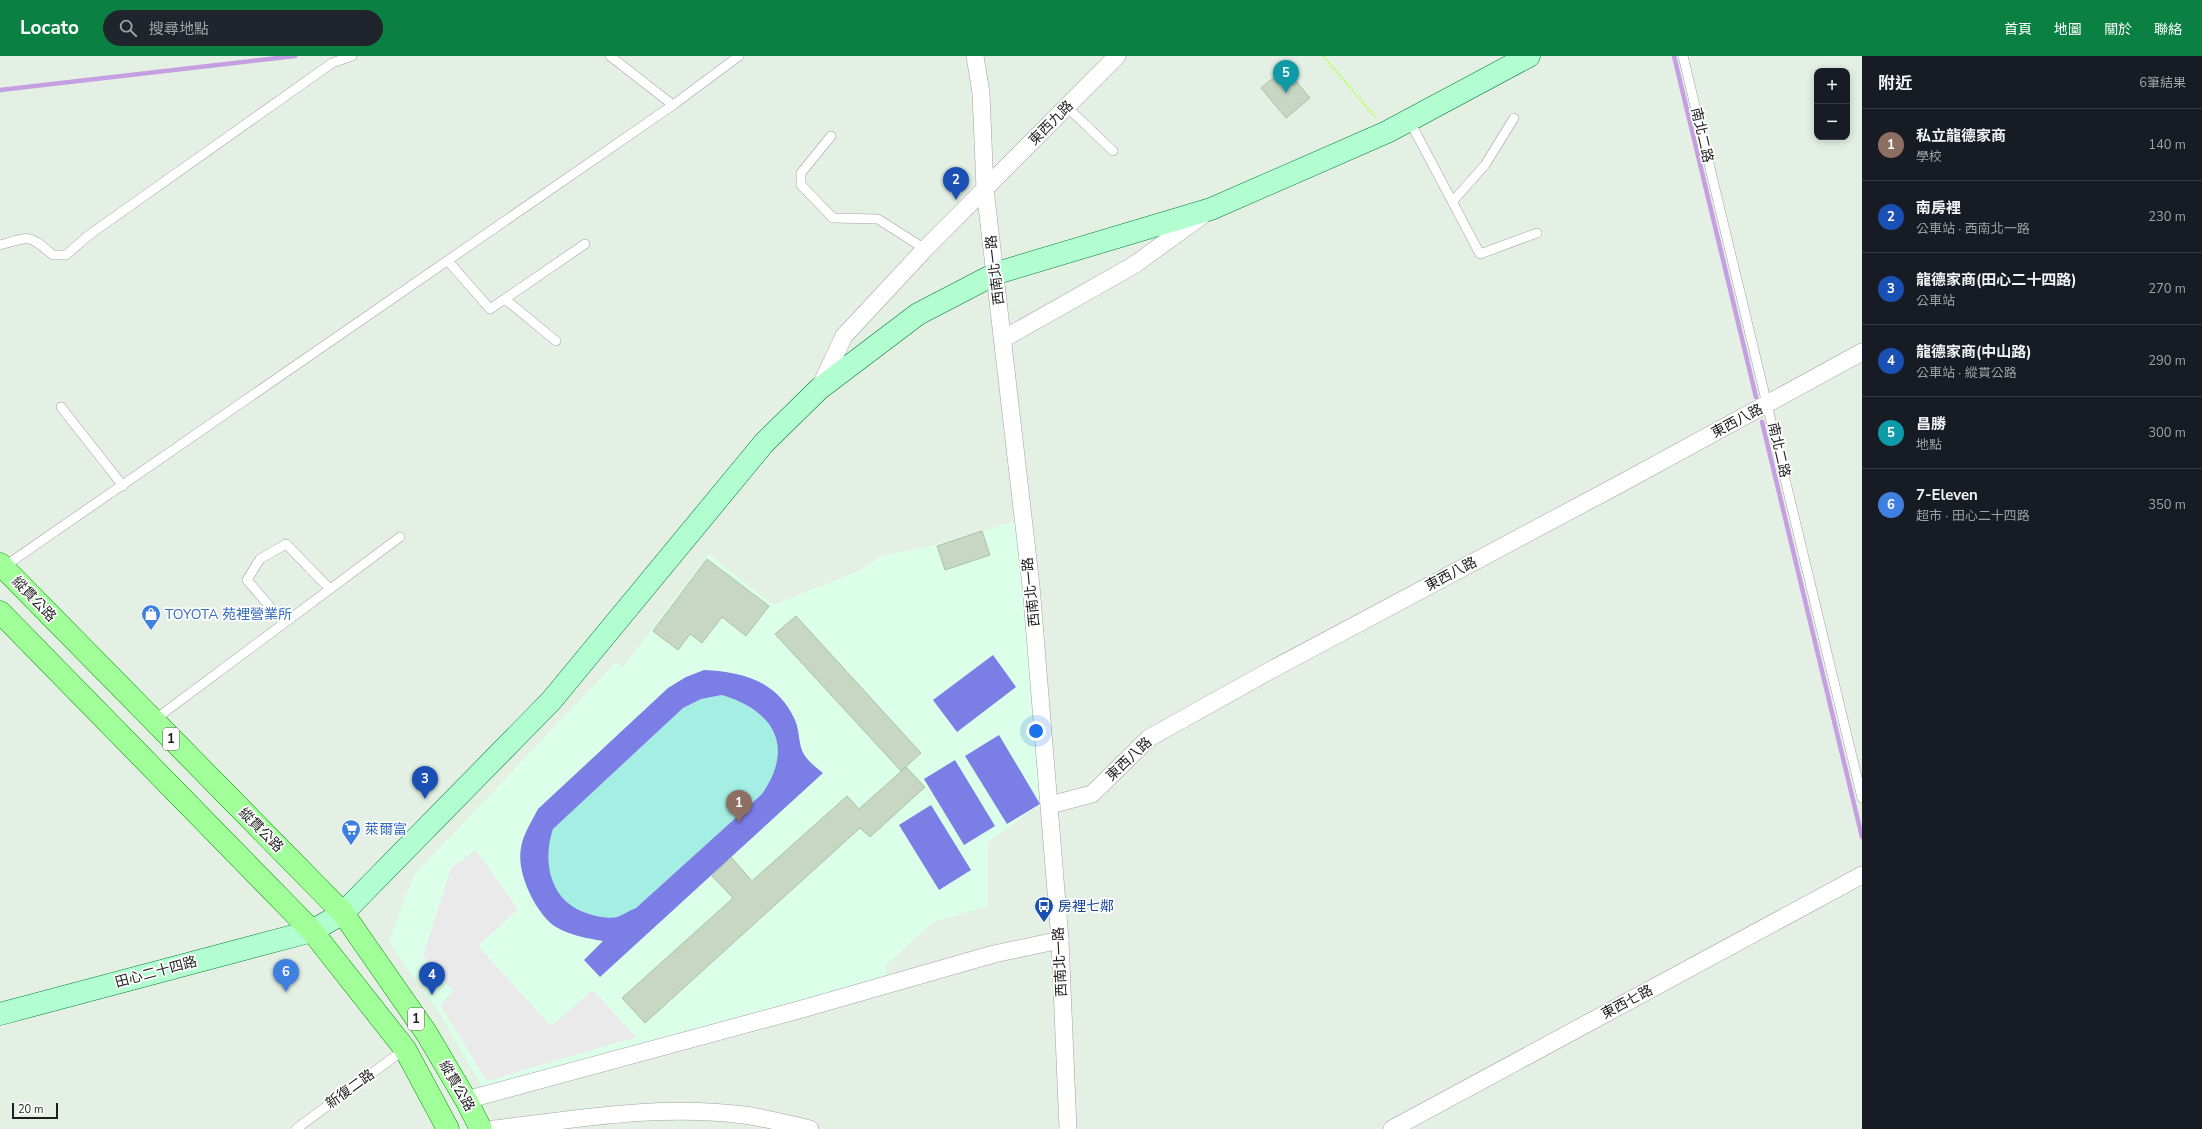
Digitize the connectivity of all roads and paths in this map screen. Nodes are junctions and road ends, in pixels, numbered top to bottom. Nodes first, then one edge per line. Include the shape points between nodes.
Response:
1 (352, 56) edge
2 (610, 56) edge
3 (740, 56) edge
4 (975, 56) edge
5 (1117, 56) edge
6 (1323, 56) edge
7 (1529, 56) edge
8 (1683, 56) edge
9 (673, 105) junction
10 (1067, 107) junction
11 (1514, 118) dead end
12 (1409, 120) junction
13 (1387, 132) junction
14 (831, 136) dead end
15 (1113, 151) dead end
16 (986, 190) junction
17 (1453, 201) junction
18 (1211, 209) junction
19 (1537, 233) dead end
20 (585, 244) dead end
21 (0, 245) edge
22 (926, 250) junction
23 (448, 262) junction
24 (996, 272) junction
25 (505, 299) junction
26 (1003, 339) junction
27 (556, 340) dead end
28 (1862, 352) edge
29 (819, 389) junction
30 (1768, 404) junction
31 (61, 407) dead end
32 (123, 486) junction
33 (400, 537) dead end
34 (1, 567) edge
35 (330, 589) junction
36 (0, 612) edge
37 (284, 623) junction
38 (152, 721) junction
39 (1862, 798) edge
40 (1050, 805) junction
41 (1862, 875) edge
42 (343, 913) junction
43 (312, 931) junction
44 (1060, 940) junction
45 (0, 1014) edge
46 (404, 1049) junction
47 (466, 1100) junction
48 (306, 1126) edge
49 (296, 1129) edge
50 (448, 1129) edge
51 (481, 1129) edge
52 (494, 1129) edge
53 (810, 1129) edge
54 (1068, 1129) edge
55 (1392, 1129) edge

1 - 21 lane via 332,63 89,235 66,255 53,255 34,239 24,238
2 - 9 lane
3 - 9 lane
4 - 16 street, 西南北一路 via 981,93
5 - 10 street, 東西九路
6 - 13 path
7 - 12 main road, 田心二十四路
8 - 30 lane, 南北二路
9 - 23 lane
10 - 15 lane
10 - 16 street, 東西九路
11 - 17 lane via 1485,165
12 - 13 main road, 田心二十四路
12 - 17 lane
13 - 18 main road, 田心二十四路
14 - 22 lane via 800,173 801,185 833,218 878,219
16 - 22 street, 東西九路
16 - 24 street, 西南北一路
17 - 19 lane via 1480,254
18 - 24 main road, 田心二十四路
18 - 26 street via 1134,265
20 - 25 lane
22 - 29 street, 東西九路 via 844,336
23 - 25 lane via 490,309
23 - 32 lane
24 - 26 street, 西南北一路
24 - 29 main road, 田心二十四路 via 918,314
25 - 27 lane
26 - 40 street, 西南北一路 via 1031,586
28 - 30 street, 東西八路
29 - 42 main road, 田心二十四路 via 764,443 551,701
30 - 39 lane, 南北二路
30 - 40 street, 東西八路 via 1149,738 1092,794
31 - 32 lane
32 - 34 lane
33 - 35 lane
34 - 38 main road, 縱貫公路 / 1
35 - 37 lane
35 - 37 lane via 286,544 260,559 247,580
36 - 43 main road, 縱貫公路 / 1
37 - 38 lane
38 - 42 main road, 縱貫公路 / 1
40 - 44 street, 西南北一路
41 - 55 street, 東西七路
42 - 43 main road, 田心二十四路
42 - 47 main road, 縱貫公路 / 1 via 427,1034
43 - 45 main road, 田心二十四路
43 - 46 main road, 縱貫公路 / 1
44 - 47 street via 994,954
44 - 54 street, 西南北一路
46 - 48 lane, 新復二路
46 - 50 main road, 縱貫公路 / 1
47 - 51 main road, 縱貫公路 / 1
48 - 49 lane, 新復二路
52 - 53 street via 621,1113 675,1111 745,1115

